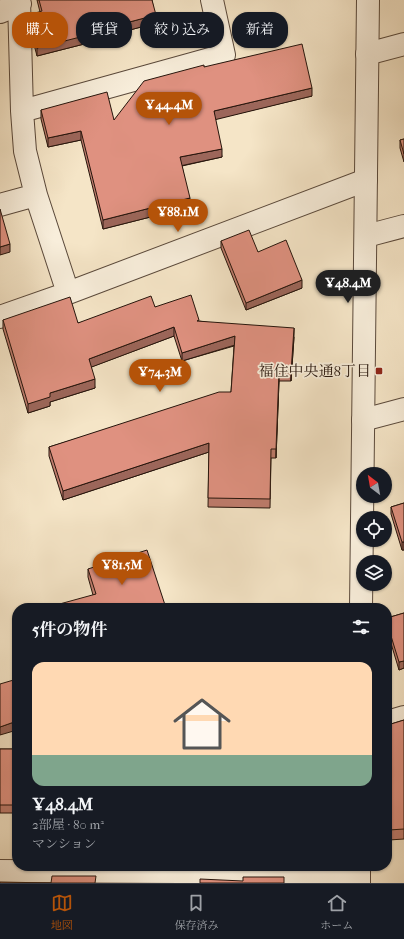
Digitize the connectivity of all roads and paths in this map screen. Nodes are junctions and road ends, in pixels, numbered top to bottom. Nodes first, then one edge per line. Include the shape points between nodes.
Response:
1 (212, 0) edge
2 (368, 0) edge
3 (13, 6) edge
4 (404, 44) edge
5 (367, 54) junction
6 (22, 111) junction
7 (366, 180) junction
8 (36, 194) junction
9 (0, 205) edge
10 (404, 226) edge
11 (366, 236) junction
12 (68, 293) junction
13 (0, 317) edge
14 (404, 409) edge
15 (363, 420) junction
16 (362, 603) edge
17 (404, 717) edge
18 (392, 721) edge
19 (0, 871) edge
20 (142, 874) edge
21 (359, 874) edge

1 - 6 street via 224,55
2 - 5 street
3 - 6 street
4 - 5 street
5 - 7 street
6 - 8 street via 25,151
7 - 11 street
7 - 12 street
8 - 9 street
8 - 12 street
10 - 11 street
11 - 15 street
12 - 13 street
14 - 15 street
15 - 16 street
17 - 18 street
19 - 20 street
20 - 21 street

